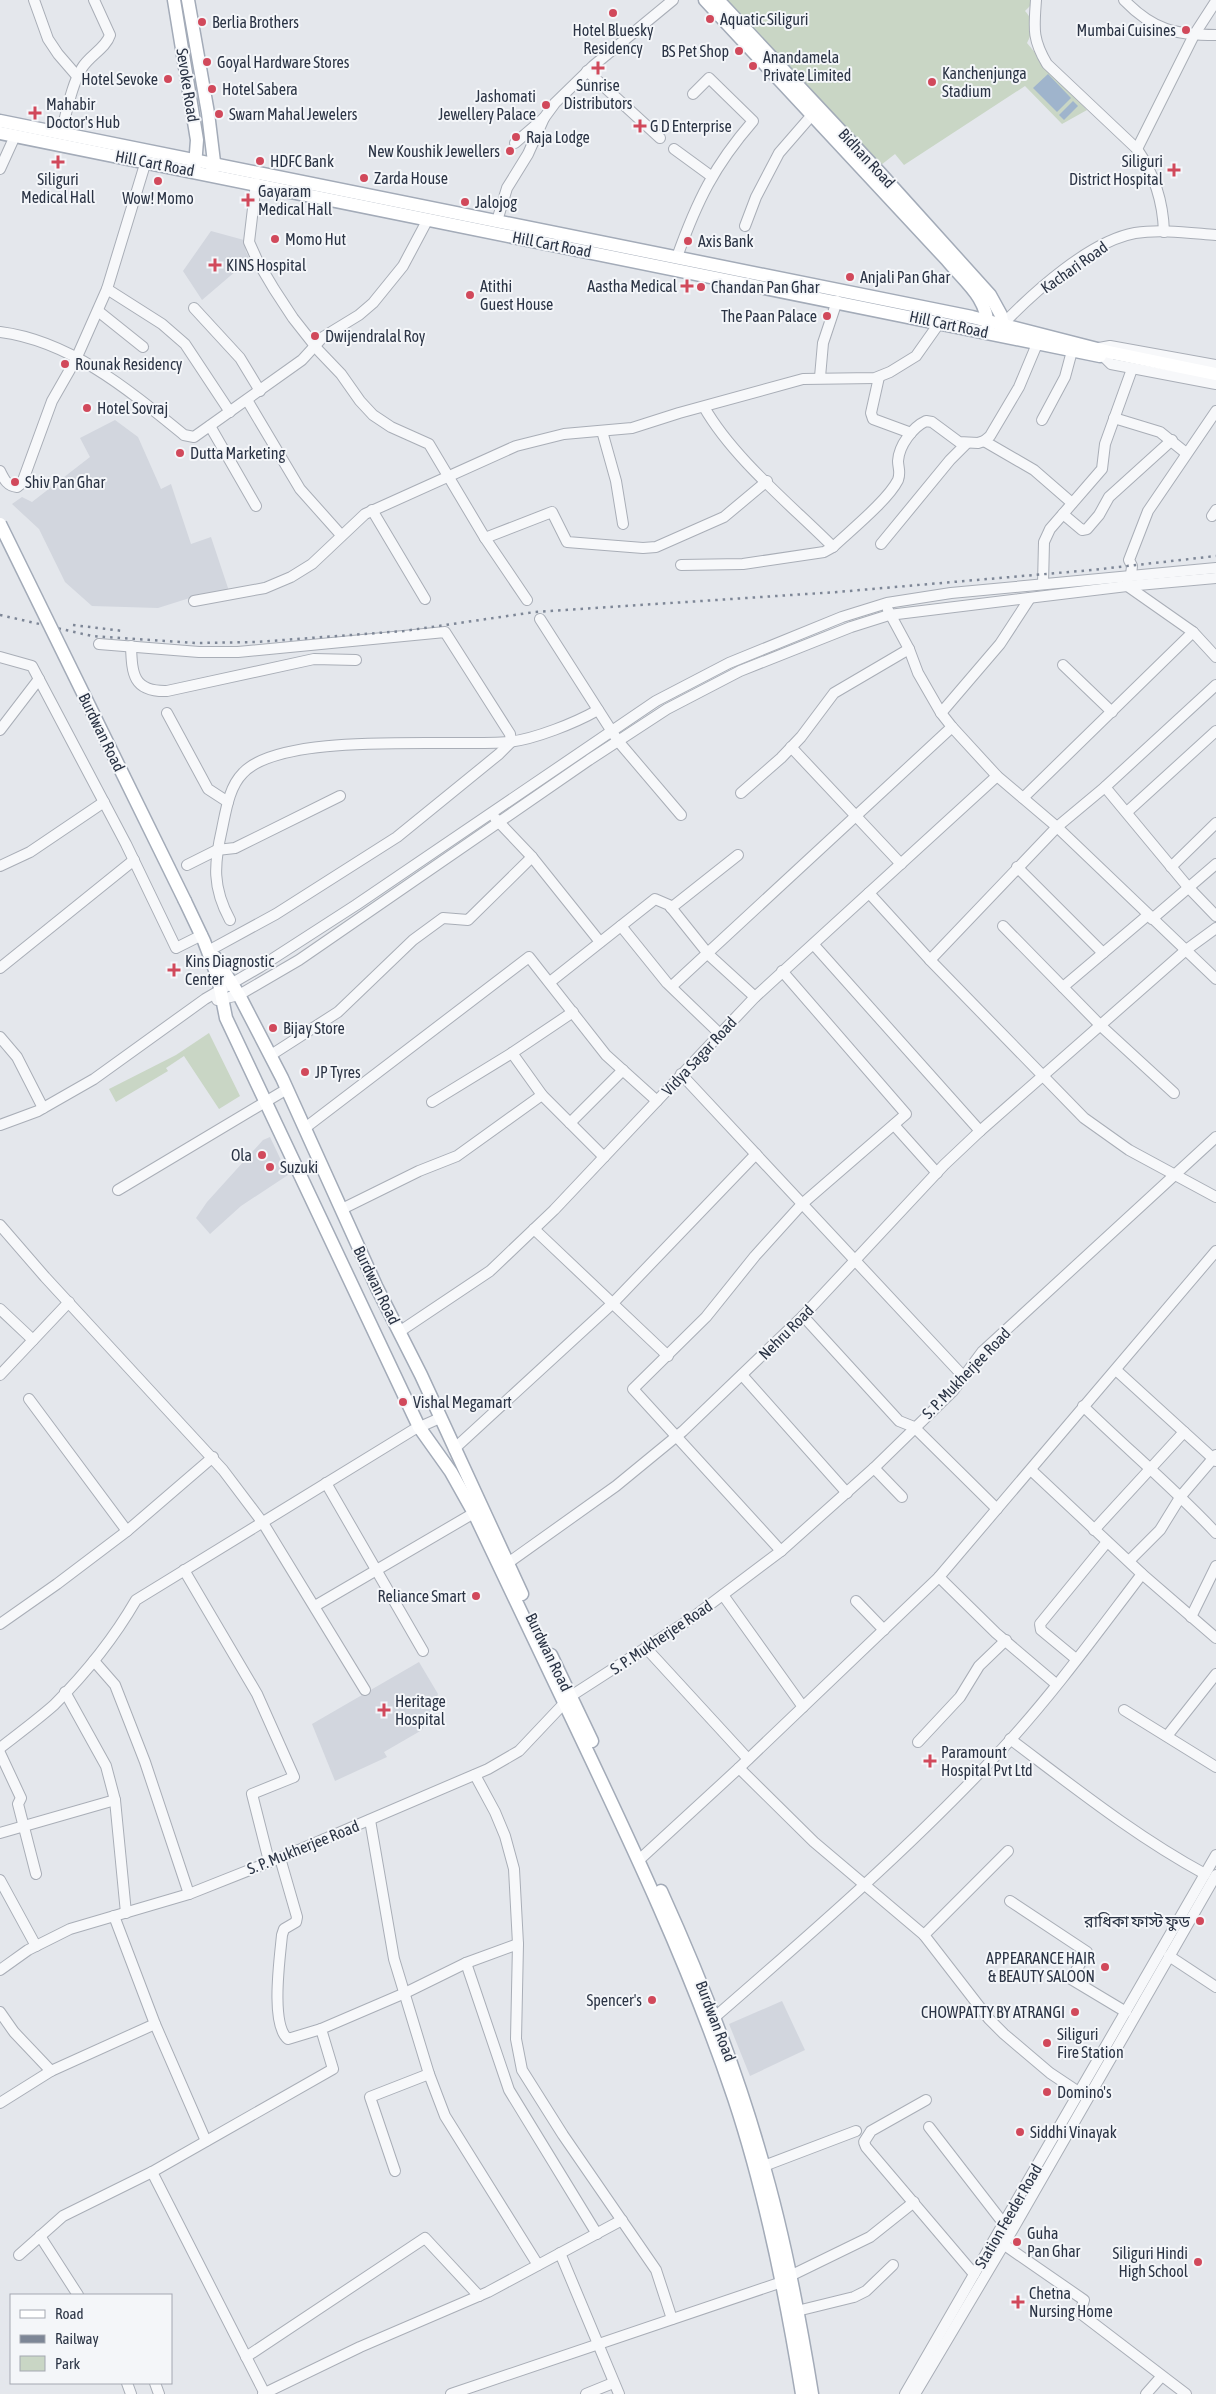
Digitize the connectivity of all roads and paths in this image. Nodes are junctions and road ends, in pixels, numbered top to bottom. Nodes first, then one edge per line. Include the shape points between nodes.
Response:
1 (34, 0) edge
2 (94, 0) edge
3 (174, 0) edge
4 (188, 0) edge
5 (673, 0) edge
6 (705, 0) edge
7 (718, 0) edge
8 (1036, 0) edge
9 (1124, 0) edge
10 (1216, 1) edge
11 (741, 31) junction
12 (1194, 35) junction
13 (1216, 35) edge
14 (587, 71) junction
15 (77, 76) junction
16 (693, 94) dead end
17 (816, 112) junction
18 (544, 118) junction
19 (0, 121) edge
20 (0, 133) edge
21 (61, 133) junction
22 (15, 136) junction
23 (660, 138) dead end
24 (674, 149) dead end
25 (1137, 149) junction
26 (528, 154) junction
27 (146, 161) junction
28 (195, 165) junction
29 (212, 168) junction
30 (0, 169) edge
31 (711, 176) junction
32 (256, 184) junction
33 (428, 219) junction
34 (497, 221) junction
35 (745, 226) dead end
36 (1164, 232) junction
37 (1216, 235) edge
38 (677, 257) junction
39 (107, 289) junction
40 (981, 292) junction
41 (837, 301) junction
42 (194, 308) dead end
43 (98, 311) junction
44 (940, 322) junction
45 (988, 326) junction
46 (1003, 330) junction
47 (0, 332) edge
48 (1037, 344) junction
49 (316, 346) junction
50 (143, 347) dead end
51 (1072, 351) junction
52 (1107, 354) junction
53 (76, 359) junction
54 (1216, 365) edge
55 (1132, 369) junction
56 (1216, 374) edge
57 (820, 377) junction
58 (878, 377) junction
59 (1216, 384) edge
60 (260, 391) junction
61 (247, 400) junction
62 (704, 407) junction
63 (1216, 411) edge
64 (230, 412) junction
65 (1114, 418) junction
66 (1042, 420) dead end
67 (210, 426) junction
68 (602, 431) junction
69 (911, 433) junction
70 (1172, 440) junction
71 (984, 441) junction
72 (967, 443) junction
73 (1186, 453) junction
74 (0, 471) edge
75 (449, 477) junction
76 (767, 481) junction
77 (1072, 503) junction
78 (256, 506) dead end
79 (372, 510) junction
80 (1063, 514) junction
81 (0, 524) edge
82 (623, 524) dead end
83 (341, 535) junction
84 (485, 538) junction
85 (881, 544) dead end
86 (833, 547) junction
87 (681, 565) dead end
88 (1216, 568) edge
89 (1120, 576) junction
90 (1131, 576) junction
91 (1216, 578) edge
92 (1043, 584) junction
93 (1127, 586) junction
94 (1030, 598) junction
95 (425, 599) dead end
96 (526, 600) dead end
97 (194, 601) dead end
98 (887, 603) junction
99 (889, 615) junction
100 (540, 619) dead end
101 (1193, 632) junction
102 (99, 644) dead end
103 (131, 646) junction
104 (909, 649) junction
105 (0, 657) edge
106 (1216, 657) edge
107 (356, 660) dead end
108 (1063, 665) dead end
109 (39, 679) junction
110 (1216, 685) edge
111 (598, 710) junction
112 (1112, 712) junction
113 (167, 713) dead end
114 (941, 713) junction
115 (952, 727) junction
116 (0, 730) edge
117 (611, 731) junction
118 (1216, 732) edge
119 (618, 741) junction
120 (511, 742) junction
121 (791, 747) junction
122 (996, 776) junction
123 (1105, 787) junction
124 (741, 793) dead end
125 (340, 796) dead end
126 (1023, 798) junction
127 (104, 802) junction
128 (228, 802) junction
129 (1127, 812) junction
130 (491, 814) junction
131 (681, 815) dead end
132 (855, 815) junction
133 (498, 822) junction
134 (1216, 822) edge
135 (1057, 828) junction
136 (217, 850) junction
137 (738, 854) dead end
138 (532, 858) junction
139 (134, 860) junction
140 (901, 864) junction
141 (1216, 864) edge
142 (187, 865) dead end
143 (0, 866) edge
144 (1017, 867) junction
145 (1171, 867) junction
146 (1188, 886) junction
147 (870, 893) junction
148 (671, 908) junction
149 (1216, 916) edge
150 (1150, 917) junction
151 (230, 920) dead end
152 (621, 926) junction
153 (1003, 926) dead end
154 (1216, 928) edge
155 (205, 942) junction
156 (600, 942) junction
157 (814, 944) junction
158 (1186, 950) junction
159 (1103, 953) junction
160 (709, 954) junction
161 (930, 960) junction
162 (2, 963) edge
163 (782, 971) junction
164 (1216, 979) edge
165 (550, 982) junction
166 (233, 983) junction
167 (672, 986) junction
168 (1063, 987) junction
169 (239, 995) junction
170 (220, 996) junction
171 (755, 997) junction
172 (573, 1012) junction
173 (1101, 1026) junction
174 (720, 1034) junction
175 (0, 1037) edge
176 (512, 1053) junction
177 (271, 1055) junction
178 (623, 1070) junction
179 (681, 1074) junction
180 (1042, 1076) junction
181 (287, 1089) junction
182 (1174, 1093) dead end
183 (542, 1095) junction
184 (265, 1101) junction
185 (656, 1101) junction
186 (432, 1102) dead end
187 (43, 1108) junction
188 (570, 1123) junction
189 (0, 1125) edge
190 (894, 1125) junction
191 (305, 1128) junction
192 (980, 1131) junction
193 (1216, 1137) edge
194 (756, 1154) junction
195 (604, 1157) junction
196 (937, 1173) junction
197 (1173, 1176) junction
198 (118, 1190) dead end
199 (1216, 1198) edge
200 (802, 1204) junction
201 (342, 1210) junction
202 (0, 1225) edge
203 (534, 1228) junction
204 (1214, 1257) edge
205 (855, 1261) junction
206 (69, 1302) junction
207 (613, 1303) junction
208 (0, 1309) edge
209 (803, 1316) junction
210 (399, 1332) junction
211 (33, 1340) junction
212 (668, 1356) junction
213 (1116, 1370) junction
214 (0, 1375) edge
215 (742, 1375) junction
216 (963, 1376) junction
217 (29, 1399) dead end
218 (1083, 1406) junction
219 (440, 1418) junction
220 (419, 1427) junction
221 (914, 1427) junction
222 (1184, 1432) junction
223 (676, 1436) junction
224 (454, 1449) junction
225 (213, 1456) junction
226 (1215, 1458) edge
227 (874, 1468) junction
228 (1031, 1470) junction
229 (1150, 1470) junction
230 (326, 1483) junction
231 (847, 1493) junction
232 (1181, 1496) junction
233 (902, 1497) dead end
234 (997, 1509) junction
235 (474, 1513) junction
236 (263, 1523) junction
237 (1094, 1530) junction
238 (127, 1531) junction
239 (1216, 1533) edge
240 (1106, 1542) junction
241 (781, 1551) junction
242 (1129, 1561) junction
243 (504, 1566) junction
244 (1216, 1566) edge
245 (184, 1570) junction
246 (377, 1571) junction
247 (1142, 1574) junction
248 (939, 1577) junction
249 (723, 1595) junction
250 (856, 1601) dead end
251 (315, 1606) junction
252 (1191, 1617) junction
253 (1, 1622) edge
254 (884, 1630) junction
255 (1216, 1638) edge
256 (1006, 1640) junction
257 (646, 1648) junction
258 (423, 1651) dead end
259 (1076, 1659) junction
260 (94, 1661) junction
261 (1216, 1674) edge
262 (1056, 1684) junction
263 (365, 1690) dead end
264 (65, 1692) junction
265 (567, 1699) junction
266 (803, 1707) junction
267 (1124, 1710) dead end
268 (1167, 1736) junction
269 (1010, 1740) junction
270 (918, 1742) dead end
271 (0, 1748) edge
272 (0, 1752) edge
273 (748, 1759) junction
274 (1216, 1767) edge
275 (739, 1768) junction
276 (475, 1775) junction
277 (115, 1800) junction
278 (370, 1820) junction
279 (24, 1826) junction
280 (0, 1833) edge
281 (1008, 1852) dead end
282 (1216, 1855) edge
283 (280, 1858) junction
284 (642, 1858) junction
285 (269, 1861) junction
286 (36, 1874) dead end
287 (1211, 1874) edge
288 (0, 1880) edge
289 (866, 1885) junction
290 (189, 1894) junction
291 (1010, 1901) dead end
292 (126, 1913) junction
293 (114, 1916) junction
294 (924, 1935) junction
295 (518, 1944) junction
296 (36, 1946) junction
297 (1169, 1956) junction
298 (466, 1963) junction
299 (0, 1970) edge
300 (1216, 1987) edge
301 (405, 1993) junction
302 (0, 2012) edge
303 (1126, 2012) junction
304 (715, 2017) junction
305 (155, 2024) junction
306 (321, 2029) junction
307 (51, 2070) junction
308 (429, 2074) junction
309 (1084, 2095) junction
310 (926, 2100) dead end
311 (0, 2103) edge
312 (929, 2127) dead end
313 (856, 2131) dead end
314 (206, 2141) junction
315 (764, 2166) junction
316 (395, 2171) dead end
317 (152, 2172) junction
318 (914, 2202) junction
319 (622, 2220) junction
320 (1004, 2224) junction
321 (596, 2234) junction
322 (40, 2236) junction
323 (1003, 2244) junction
324 (560, 2253) junction
325 (19, 2255) dead end
326 (538, 2265) junction
327 (893, 2265) dead end
328 (974, 2274) junction
329 (786, 2279) junction
330 (77, 2294) edge
331 (479, 2296) junction
332 (797, 2311) junction
333 (672, 2319) junction
334 (598, 2344) junction
335 (246, 2357) junction
336 (1161, 2377) junction
337 (613, 2383) junction
338 (466, 2391) edge
339 (264, 2394) edge
340 (451, 2394) edge
341 (586, 2394) edge
342 (619, 2394) edge
343 (802, 2394) edge
344 (812, 2394) edge
345 (905, 2394) edge
346 (915, 2394) edge
347 (1146, 2394) edge
348 (1186, 2394) edge

1 - 15 street via 48,39
2 - 15 street via 110,35
3 - 28 main road, Sevoke Road via 197,140
4 - 29 main road, Sevoke Road via 208,113
5 - 14 street
6 - 11 main road, Bidhan Road
7 - 11 main road, Bidhan Road
8 - 25 street via 1034,37 1048,64
9 - 12 street via 1157,27
10 - 12 street
11 - 17 main road, Bidhan Road
12 - 13 street
12 - 25 street
14 - 18 street
14 - 23 street
15 - 21 street
16 - 31 street via 709,78 753,121
17 - 35 street via 779,153
17 - 40 main road, Bidhan Road via 947,260
18 - 26 street
18 - 26 street via 514,143
19 - 21 main road, Hill Cart Road
20 - 22 main road, Hill Cart Road
21 - 28 main road, Hill Cart Road
22 - 27 main road, Hill Cart Road
22 - 30 street
24 - 31 street
25 - 36 street via 1154,180 1163,208
26 - 34 street via 508,188
27 - 28 main road, Hill Cart Road
27 - 39 street
28 - 29 main road, Hill Cart Road
29 - 32 main road, Hill Cart Road
29 - 34 main road, Hill Cart Road
31 - 38 street
32 - 33 main road, Hill Cart Road
32 - 49 street via 249,234 252,250 293,318
33 - 41 main road, Hill Cart Road
33 - 49 street via 391,282 359,315 330,332
34 - 38 main road, Hill Cart Road
36 - 37 street, Kachari Road
36 - 46 street, Kachari Road via 1134,233 1098,248 1057,277
38 - 45 main road, Hill Cart Road
39 - 43 street
39 - 64 street via 162,324 185,344
40 - 45 main road, Bidhan Road
40 - 46 main road, Bidhan Road via 999,309
41 - 44 main road, Hill Cart Road
41 - 57 street via 824,343
42 - 60 street via 240,358
43 - 50 street
43 - 53 street
44 - 45 main road, Hill Cart Road
44 - 58 street via 916,356
45 - 46 main road, Hill Cart Road
46 - 48 main road, Hill Cart Road
46 - 52 main road, Hill Cart Road
47 - 53 street via 49,344
48 - 51 main road, Hill Cart Road
48 - 71 street via 1019,387
49 - 60 street
49 - 75 street via 373,415 429,444
51 - 52 main road, Hill Cart Road
51 - 66 street via 1065,377
52 - 54 street via 1110,346
52 - 55 street via 1111,364
52 - 56 main road
53 - 67 street via 122,386 188,437 194,437
53 - 74 street via 52,401 22,483 12,486
55 - 59 street
55 - 65 street
57 - 58 street
57 - 62 street
58 - 69 street via 870,414 873,419
60 - 61 street
61 - 64 street
61 - 83 street via 300,489
62 - 68 street via 632,428
62 - 76 street via 713,423
63 - 73 street
64 - 67 street
65 - 70 street via 1152,429
65 - 77 street via 1105,444 1102,469
67 - 78 street
68 - 75 street via 564,434 516,446
68 - 82 street via 616,481
69 - 72 street via 926,421 959,442
69 - 86 street via 899,455 898,481
70 - 73 street
70 - 80 street via 1109,497 1087,529 1082,530
71 - 72 street
71 - 77 street via 1034,470
72 - 85 street
73 - 90 street via 1148,512 1129,560
75 - 79 street
75 - 84 street
76 - 84 street via 724,517 656,547 567,542 552,512
76 - 86 street
77 - 80 street
79 - 83 street
79 - 95 street
80 - 92 street via 1044,542
81 - 155 main road, Burdwan Road, bridge
83 - 97 street via 312,564 291,577 265,588
84 - 96 street
86 - 87 street via 824,552 744,564
88 - 90 street
89 - 90 street
89 - 92 street
89 - 93 street
91 - 93 street
92 - 98 street via 951,592
93 - 94 street
93 - 101 street
94 - 99 street
94 - 114 street via 1000,644
98 - 99 street
98 - 117 street via 842,617 729,663 656,701
99 - 104 street
99 - 119 street via 740,671 667,709
100 - 111 street
101 - 106 street
101 - 112 street
102 - 103 street
103 - 107 street via 135,679 155,691 314,659
103 - 120 street via 238,652 444,632 504,722
104 - 114 street via 918,673
104 - 121 street via 834,693
105 - 109 street via 32,666
108 - 112 street
109 - 116 street
109 - 127 street
110 - 123 street
111 - 117 street
111 - 120 street via 557,729
112 - 126 street
113 - 128 street via 208,790
114 - 115 street
115 - 122 street
115 - 132 street
117 - 119 street
117 - 130 street
118 - 129 street
119 - 131 street
119 - 133 street
120 - 128 street via 319,746 274,755 254,763 242,773 231,790
120 - 155 street via 397,837 276,914
121 - 124 street
121 - 132 street
122 - 126 street
122 - 140 street, Vidya Sagar Road
123 - 129 street
123 - 135 street
125 - 136 street via 235,848
126 - 135 street
127 - 139 street
127 - 143 street via 30,852
128 - 136 street
129 - 145 street
130 - 133 street
130 - 166 street
132 - 140 street
132 - 160 street
133 - 138 street
133 - 169 street via 299,960
134 - 145 street
135 - 144 street
135 - 150 street
136 - 142 street
136 - 151 street via 216,881
137 - 148 street
138 - 156 street
138 - 177 street via 468,920 443,918 413,940 338,1012
139 - 155 street via 176,948
139 - 162 street
140 - 147 street, Vidya Sagar Road
141 - 146 street
144 - 159 street
144 - 161 street
145 - 146 street
146 - 149 street
146 - 150 street
147 - 157 street, Vidya Sagar Road
147 - 161 street
148 - 152 street via 656,899
148 - 160 street
150 - 158 street
150 - 159 street
152 - 156 street
152 - 167 street
153 - 168 street
154 - 158 street, Nehru Road
155 - 166 main road, Burdwan Road
155 - 170 main road, Burdwan Road via 218,978
156 - 165 street
157 - 163 street, Vidya Sagar Road
157 - 192 street
158 - 164 street
158 - 173 street, Nehru Road
159 - 168 street
160 - 167 street
160 - 171 street
161 - 180 street
163 - 171 street, Vidya Sagar Road
163 - 190 street via 906,1114
165 - 172 street
165 - 191 street via 529,956
166 - 169 main road, Burdwan Road
166 - 170 street
167 - 174 street
168 - 173 street
169 - 170 street
169 - 177 main road, Burdwan Road
170 - 184 main road, Burdwan Road via 226,1018
170 - 187 street via 205,999 94,1080
171 - 174 street, Vidya Sagar Road
172 - 176 street
172 - 178 street
173 - 180 street, Nehru Road
173 - 182 street
174 - 179 street, Vidya Sagar Road
175 - 187 street via 17,1057
176 - 183 street
176 - 186 street
177 - 181 main road, Burdwan Road
178 - 185 street
178 - 188 street
179 - 185 street, Vidya Sagar Road
179 - 194 street
180 - 192 street, Nehru Road
180 - 197 street via 1084,1118
181 - 184 street
181 - 191 main road, Burdwan Road
183 - 188 street
183 - 201 street via 458,1156 419,1171
184 - 198 street
184 - 220 main road, Burdwan Road
185 - 195 street, Vidya Sagar Road
187 - 189 street
188 - 195 street
190 - 196 street
190 - 200 street
191 - 201 main road, Burdwan Road
192 - 196 street, Nehru Road
193 - 197 street, S. P. Mukherjee Road
194 - 200 street
194 - 207 street
195 - 203 street, Vidya Sagar Road
196 - 205 street, Nehru Road
197 - 199 street
197 - 216 street, S. P. Mukherjee Road via 982,1352
200 - 205 street
200 - 212 street via 706,1317
201 - 210 main road, Burdwan Road
202 - 206 street
203 - 207 street
203 - 210 street, Vidya Sagar Road via 490,1271
204 - 213 street
205 - 209 street, Nehru Road
205 - 216 street
206 - 211 street
206 - 225 street
207 - 212 street
207 - 224 street
208 - 211 street
209 - 215 street, Nehru Road
209 - 221 street via 899,1421
210 - 219 main road, Burdwan Road
211 - 214 street
212 - 223 street via 633,1389
213 - 218 street
213 - 222 street
215 - 223 street, Nehru Road
215 - 231 street
216 - 221 street, S. P. Mukherjee Road via 953,1391
217 - 238 street
218 - 228 street
218 - 229 street
219 - 220 street
219 - 224 main road, Burdwan Road
220 - 230 street
220 - 235 main road, Burdwan Road via 451,1472
221 - 227 street, S. P. Mukherjee Road
221 - 234 street
222 - 226 street
222 - 229 street
223 - 241 street
223 - 243 street, Nehru Road via 616,1486
224 - 243 main road, Burdwan Road
225 - 236 street
225 - 238 street
226 - 232 street
227 - 231 street, S. P. Mukherjee Road
227 - 233 street
228 - 234 street
228 - 237 street
229 - 232 street
229 - 237 street
230 - 236 street
230 - 246 street
231 - 241 street, S. P. Mukherjee Road
232 - 239 street
232 - 242 street via 1160,1530
234 - 248 street
235 - 243 main road, Burdwan Road
235 - 246 street
236 - 245 street
236 - 251 street
237 - 240 street
238 - 253 street
240 - 242 street
240 - 259 street via 1040,1624 1041,1630
241 - 249 street, S. P. Mukherjee Road
242 - 247 street
243 - 265 main road, Burdwan Road
244 - 252 street
245 - 260 street via 136,1600
245 - 285 street via 257,1694 294,1777 252,1794
246 - 251 street
246 - 258 street
247 - 252 street
247 - 259 street
248 - 254 street
248 - 256 street
249 - 257 street, S. P. Mukherjee Road
249 - 266 street
250 - 254 street
251 - 263 street
252 - 255 street
254 - 266 street
256 - 262 street
256 - 270 street via 979,1666 960,1697
257 - 265 street, S. P. Mukherjee Road
257 - 273 street
259 - 262 street
260 - 264 street
260 - 290 street via 115,1685 145,1762
261 - 268 street
262 - 269 street
264 - 271 street
264 - 277 street via 106,1766
265 - 276 street, S. P. Mukherjee Road via 519,1751
265 - 284 main road, Burdwan Road
266 - 273 street
267 - 268 street
268 - 274 street
269 - 287 street via 1167,1853
269 - 289 street
272 - 279 street via 21,1798 18,1804
273 - 275 street
275 - 284 street
275 - 289 street via 814,1842
276 - 278 street, S. P. Mukherjee Road
276 - 295 street via 495,1812 514,1868
277 - 279 street
277 - 292 street
278 - 283 street, S. P. Mukherjee Road
278 - 301 street via 394,1959
279 - 280 street
279 - 286 street
281 - 294 street
282 - 287 street, Station Feeder Road
283 - 285 street, S. P. Mukherjee Road
283 - 306 street via 296,1922 284,1929 282,1935 277,2004 280,2023 288,2039
284 - 304 main road, Burdwan Road via 691,1957
284 - 329 main road, Burdwan Road via 735,2100
285 - 290 street, S. P. Mukherjee Road
287 - 297 street, Station Feeder Road
287 - 303 street, Station Feeder Road
288 - 296 street
289 - 294 street
289 - 304 street
290 - 292 street, S. P. Mukherjee Road
291 - 303 street via 1087,1952 1071,1979
292 - 293 street, S. P. Mukherjee Road
293 - 296 street, S. P. Mukherjee Road via 70,1929
293 - 305 street
294 - 309 street via 988,2019 1050,2073
295 - 298 street
295 - 319 street via 516,2039 522,2070
296 - 299 street, S. P. Mukherjee Road
297 - 300 street
297 - 309 street, Station Feeder Road
298 - 301 street
298 - 321 street via 509,2090
301 - 306 street
301 - 308 street
302 - 307 street via 14,2032
303 - 309 street, Station Feeder Road
304 - 315 main road, Burdwan Road
305 - 307 street
305 - 314 street
306 - 314 street via 333,2069
307 - 311 street
308 - 316 street via 370,2096
308 - 326 street via 445,2116
309 - 320 street, Station Feeder Road
309 - 323 street, Station Feeder Road
310 - 318 street via 872,2131 864,2142
312 - 320 street
313 - 315 street
314 - 317 street
315 - 329 main road, Burdwan Road
317 - 322 street via 63,2216
317 - 335 street
318 - 328 street
318 - 329 street via 870,2237
319 - 321 street
319 - 333 street via 656,2270
320 - 328 street, Station Feeder Road
321 - 324 street
322 - 325 street
322 - 330 street
323 - 336 street via 1084,2300 1080,2313
323 - 346 street, Station Feeder Road
324 - 326 street
324 - 334 street
326 - 331 street
327 - 332 street via 866,2291 854,2297
328 - 345 street, Station Feeder Road
329 - 332 main road, Burdwan Road
329 - 333 street
329 - 343 main road, Burdwan Road
331 - 335 street via 425,2238
331 - 339 street via 360,2347
332 - 344 main road, Burdwan Road
333 - 334 street
334 - 337 street
334 - 338 street
335 - 339 street
336 - 347 street
336 - 348 street
337 - 341 street
337 - 342 street
338 - 340 street

